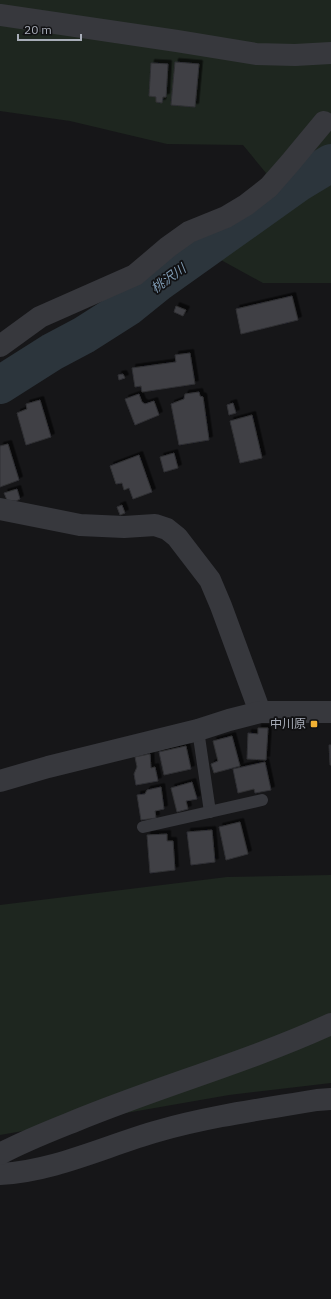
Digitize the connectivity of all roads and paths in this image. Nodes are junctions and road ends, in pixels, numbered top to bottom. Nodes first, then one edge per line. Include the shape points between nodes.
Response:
1 (0, 15) edge
2 (331, 53) edge
3 (324, 122) dead end
4 (0, 346) edge
5 (0, 509) edge
6 (260, 712) junction
7 (331, 712) edge
8 (198, 730) junction
9 (0, 781) edge
10 (262, 800) dead end
11 (210, 812) junction
12 (143, 827) dead end
13 (331, 1024) edge
14 (331, 1099) edge
15 (0, 1154) edge
16 (0, 1174) edge

1 - 2 street via 256,54 295,56
3 - 4 street via 269,187 246,205 226,217 189,232 136,275 40,317
5 - 6 street via 80,525 155,525 167,529 177,537 210,580 222,606
6 - 7 street
6 - 8 street
8 - 9 street
8 - 11 lane
10 - 11 lane
11 - 12 lane
13 - 15 street via 292,1042 103,1109
14 - 16 street via 220,1116 158,1130 51,1166

